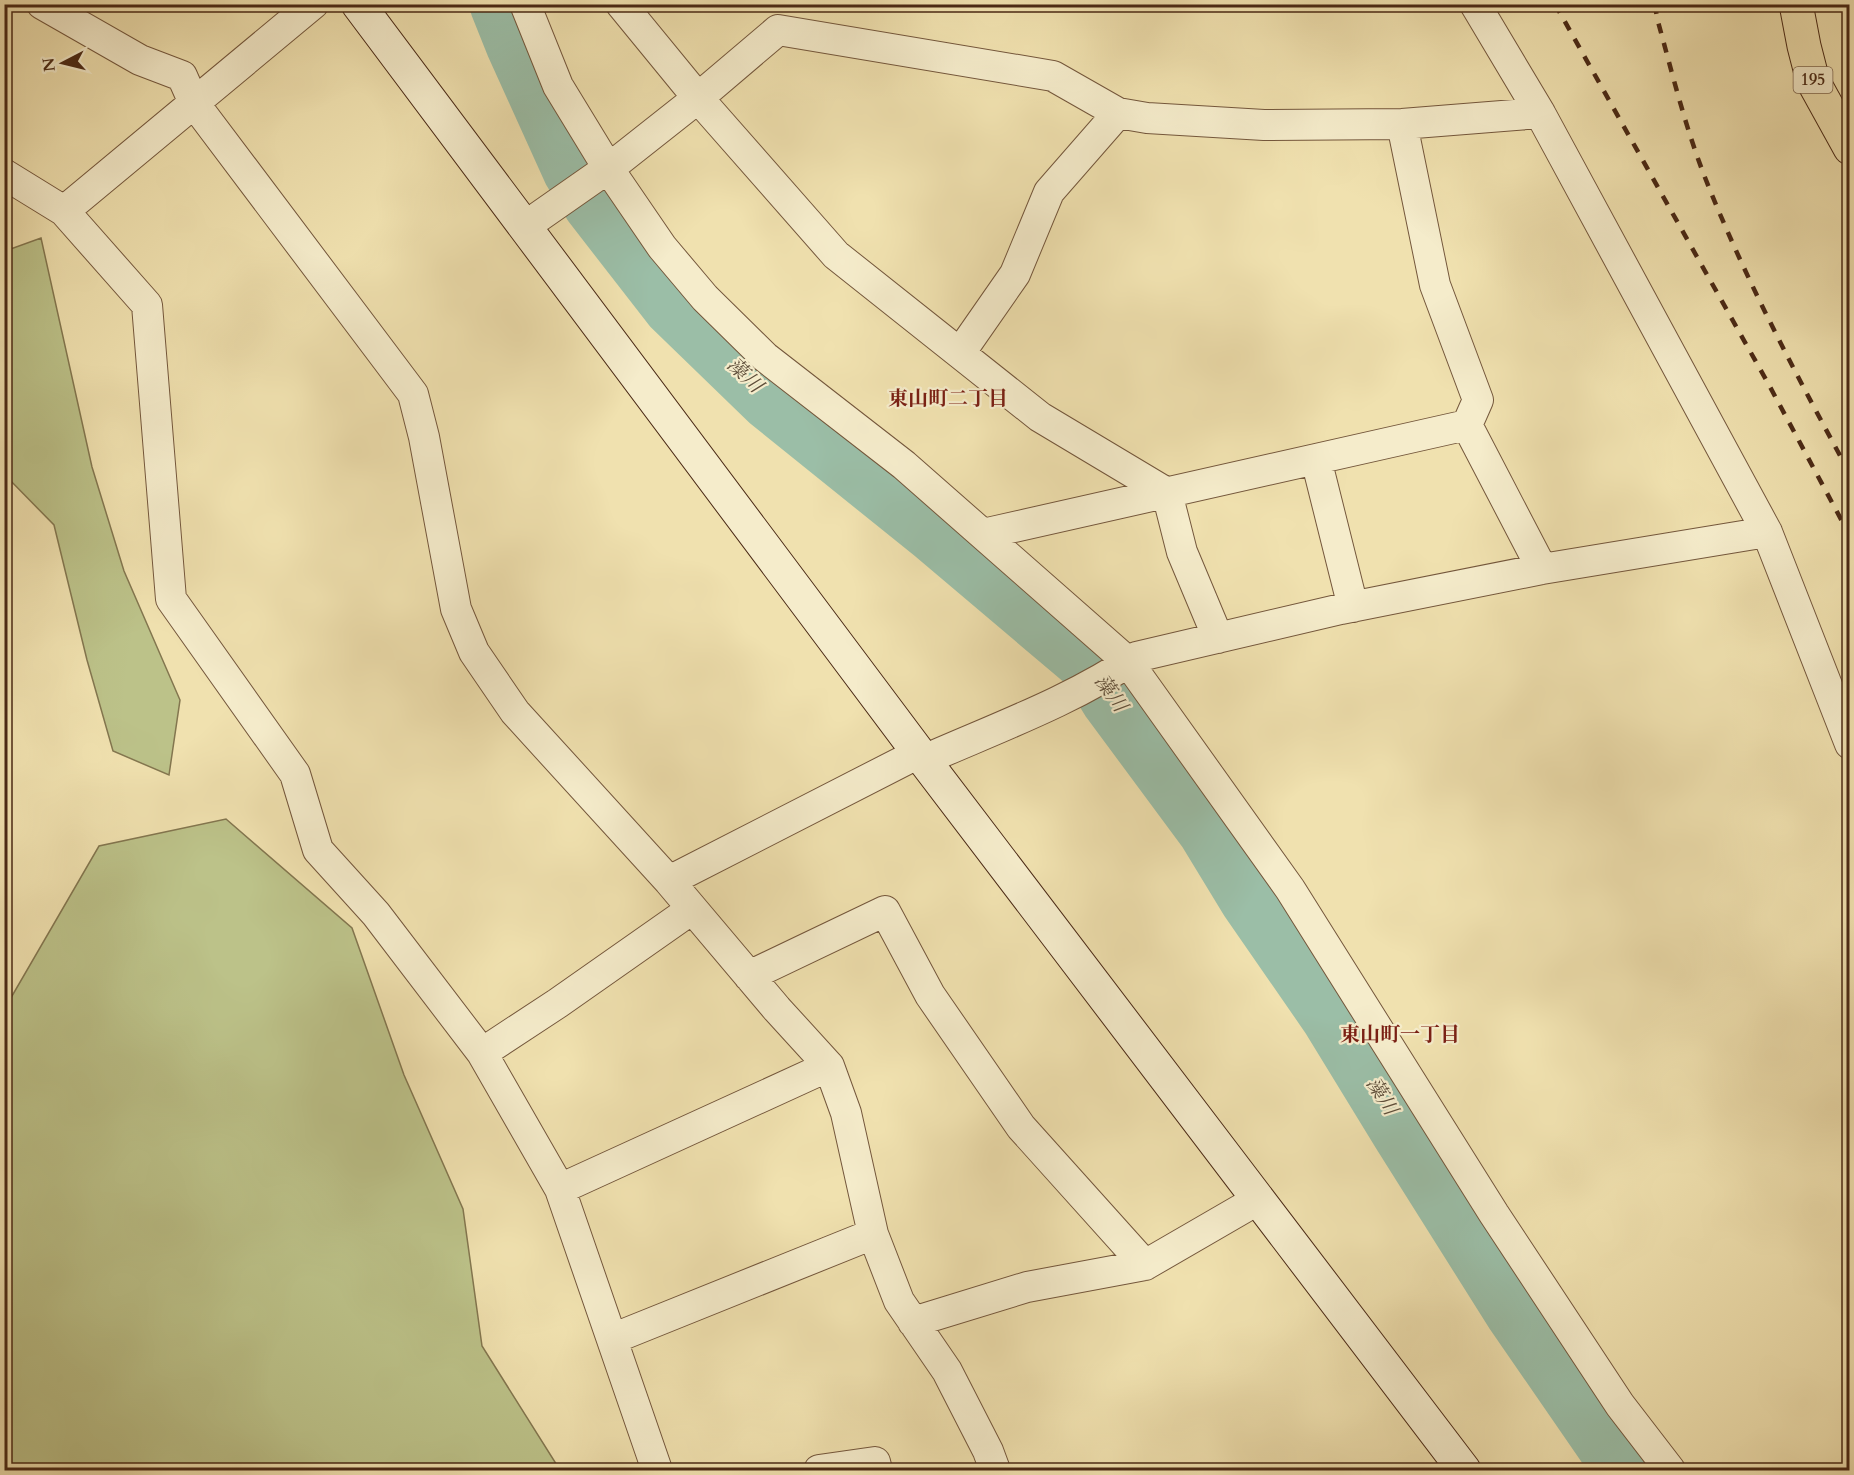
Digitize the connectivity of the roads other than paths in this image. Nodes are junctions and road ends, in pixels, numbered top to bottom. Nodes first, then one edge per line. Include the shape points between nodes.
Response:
1 (42, 4) edge
2 (313, 4) edge
3 (358, 4) edge
4 (525, 4) edge
5 (621, 4) edge
6 (1475, 4) edge
7 (1796, 4) edge
8 (698, 98) junction
9 (194, 103) junction
10 (1118, 113) junction
11 (1540, 113) junction
12 (1402, 124) junction
13 (1850, 148) edge
14 (603, 171) junction
15 (4, 174) edge
16 (64, 211) junction
17 (524, 227) junction
18 (960, 353) junction
19 (1467, 425) junction
20 (1316, 459) junction
21 (1167, 493) junction
22 (1767, 532) junction
23 (983, 534) junction
24 (1542, 569) junction
25 (1353, 607) junction
26 (1218, 638) junction
27 (1123, 666) junction
28 (1850, 744) edge
29 (921, 757) junction
30 (669, 881) junction
31 (692, 909) junction
32 (749, 976) junction
33 (482, 1053) junction
34 (829, 1066) junction
35 (560, 1189) junction
36 (1259, 1199) junction
37 (873, 1234) junction
38 (1145, 1265) junction
39 (913, 1322) junction
40 (612, 1339) junction
41 (657, 1470) edge
42 (819, 1470) edge
43 (877, 1470) edge
44 (995, 1470) edge
45 (1464, 1470) edge
46 (1670, 1470) edge

1 - 9 street via 140,60 183,76
2 - 9 street
3 - 17 street
4 - 14 street via 558,86
5 - 8 street
6 - 11 street
7 - 13 highway, 195 via 1814,81
8 - 10 street via 778,30 1053,76
8 - 14 street
8 - 18 street via 836,255
9 - 16 street
9 - 30 street via 413,394 456,609 474,652 515,712
10 - 12 street via 1264,125
10 - 18 street via 1049,192 1015,274
11 - 12 street
11 - 22 street
12 - 19 street via 1435,285 1478,400
14 - 17 street
14 - 23 street via 712,306 765,357 904,465
15 - 16 street
16 - 33 street via 147,305 171,599 295,774 318,850 376,914
17 - 29 street
18 - 21 street via 1040,417
19 - 20 street
19 - 24 street
20 - 21 street
20 - 25 street
21 - 23 street
21 - 26 street via 1182,552
22 - 24 street
22 - 28 street
23 - 27 street
24 - 25 street
25 - 26 street
26 - 27 street via 1136,657
27 - 29 street via 1056,702
27 - 46 street via 1290,889 1494,1214 1620,1405
29 - 30 street
29 - 36 street
30 - 31 street
31 - 32 street
31 - 33 street
32 - 34 street
32 - 38 street via 885,911 930,995 1021,1127
33 - 35 street
34 - 35 street
34 - 37 street via 846,1113
35 - 40 street
36 - 38 street
36 - 45 street
37 - 39 street via 899,1301
37 - 40 street
38 - 39 street via 1027,1287
39 - 44 street via 947,1371
40 - 41 street
42 - 43 street via 875,1462

